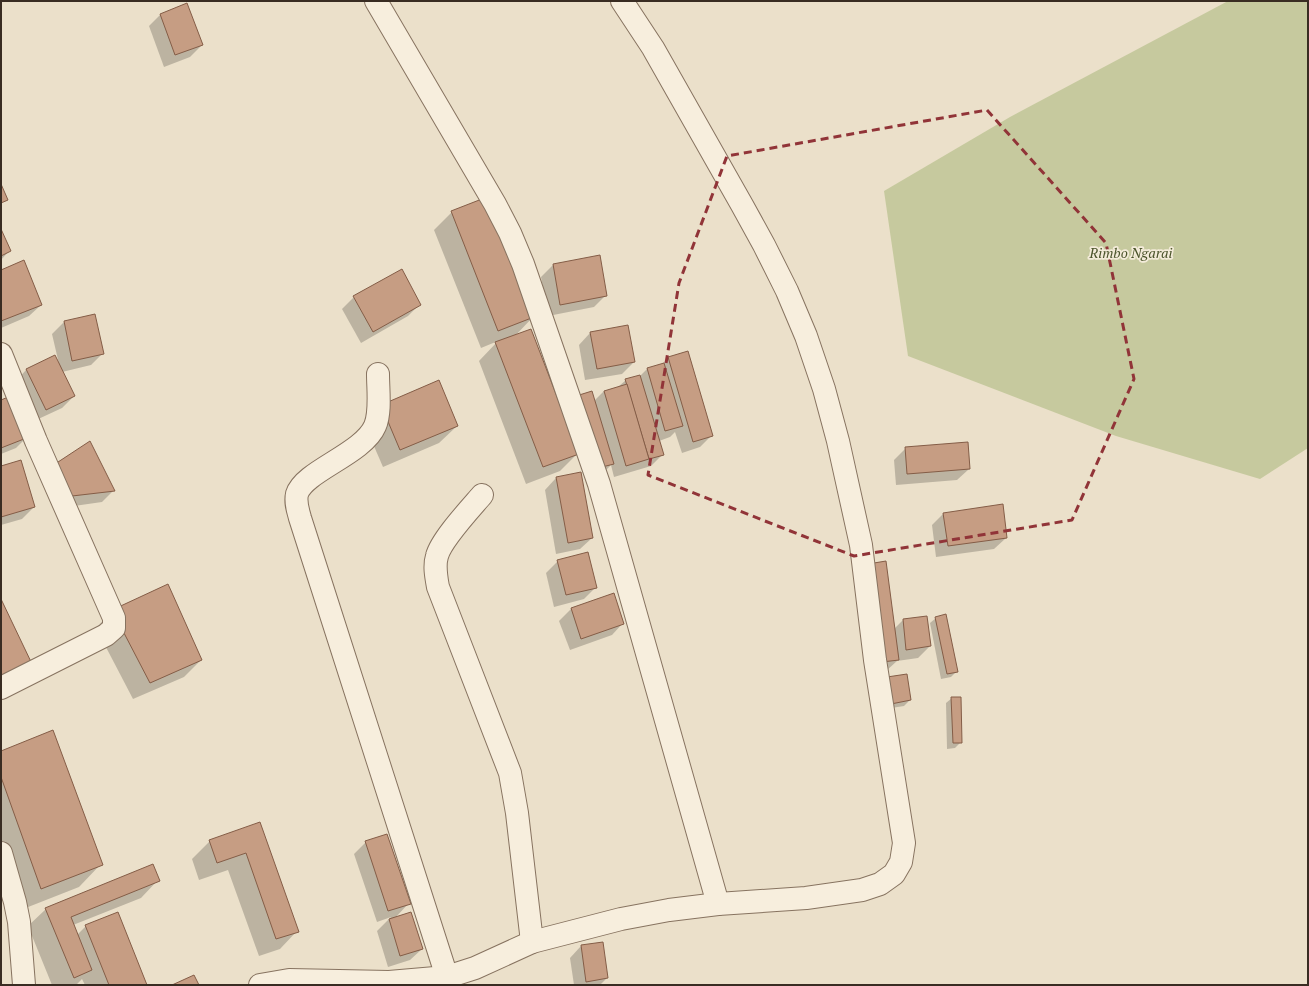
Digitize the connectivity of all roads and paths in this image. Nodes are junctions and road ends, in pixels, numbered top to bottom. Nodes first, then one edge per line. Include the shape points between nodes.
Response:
1 (376, 1) edge
2 (622, 1) edge
3 (1, 354) edge
4 (378, 374) dead end
5 (482, 495) dead end
6 (1, 688) edge
7 (1, 853) edge
8 (718, 904) junction
9 (532, 942) junction
10 (447, 977) junction
11 (24, 985) edge
12 (260, 985) edge

1 - 8 street via 495,204 523,264 599,484
2 - 8 street via 653,48 764,245 806,336 824,389 860,545 904,843 902,862 894,874 880,884 862,890 806,898
3 - 6 street via 115,623 114,628 106,635
4 - 10 street via 378,416 375,427 362,443 304,483 298,493 296,504
5 - 9 street via 444,541 437,555 435,571 438,587 510,773
7 - 11 street via 19,922
8 - 9 street via 621,919
9 - 10 street
10 - 12 street via 389,982 289,980

